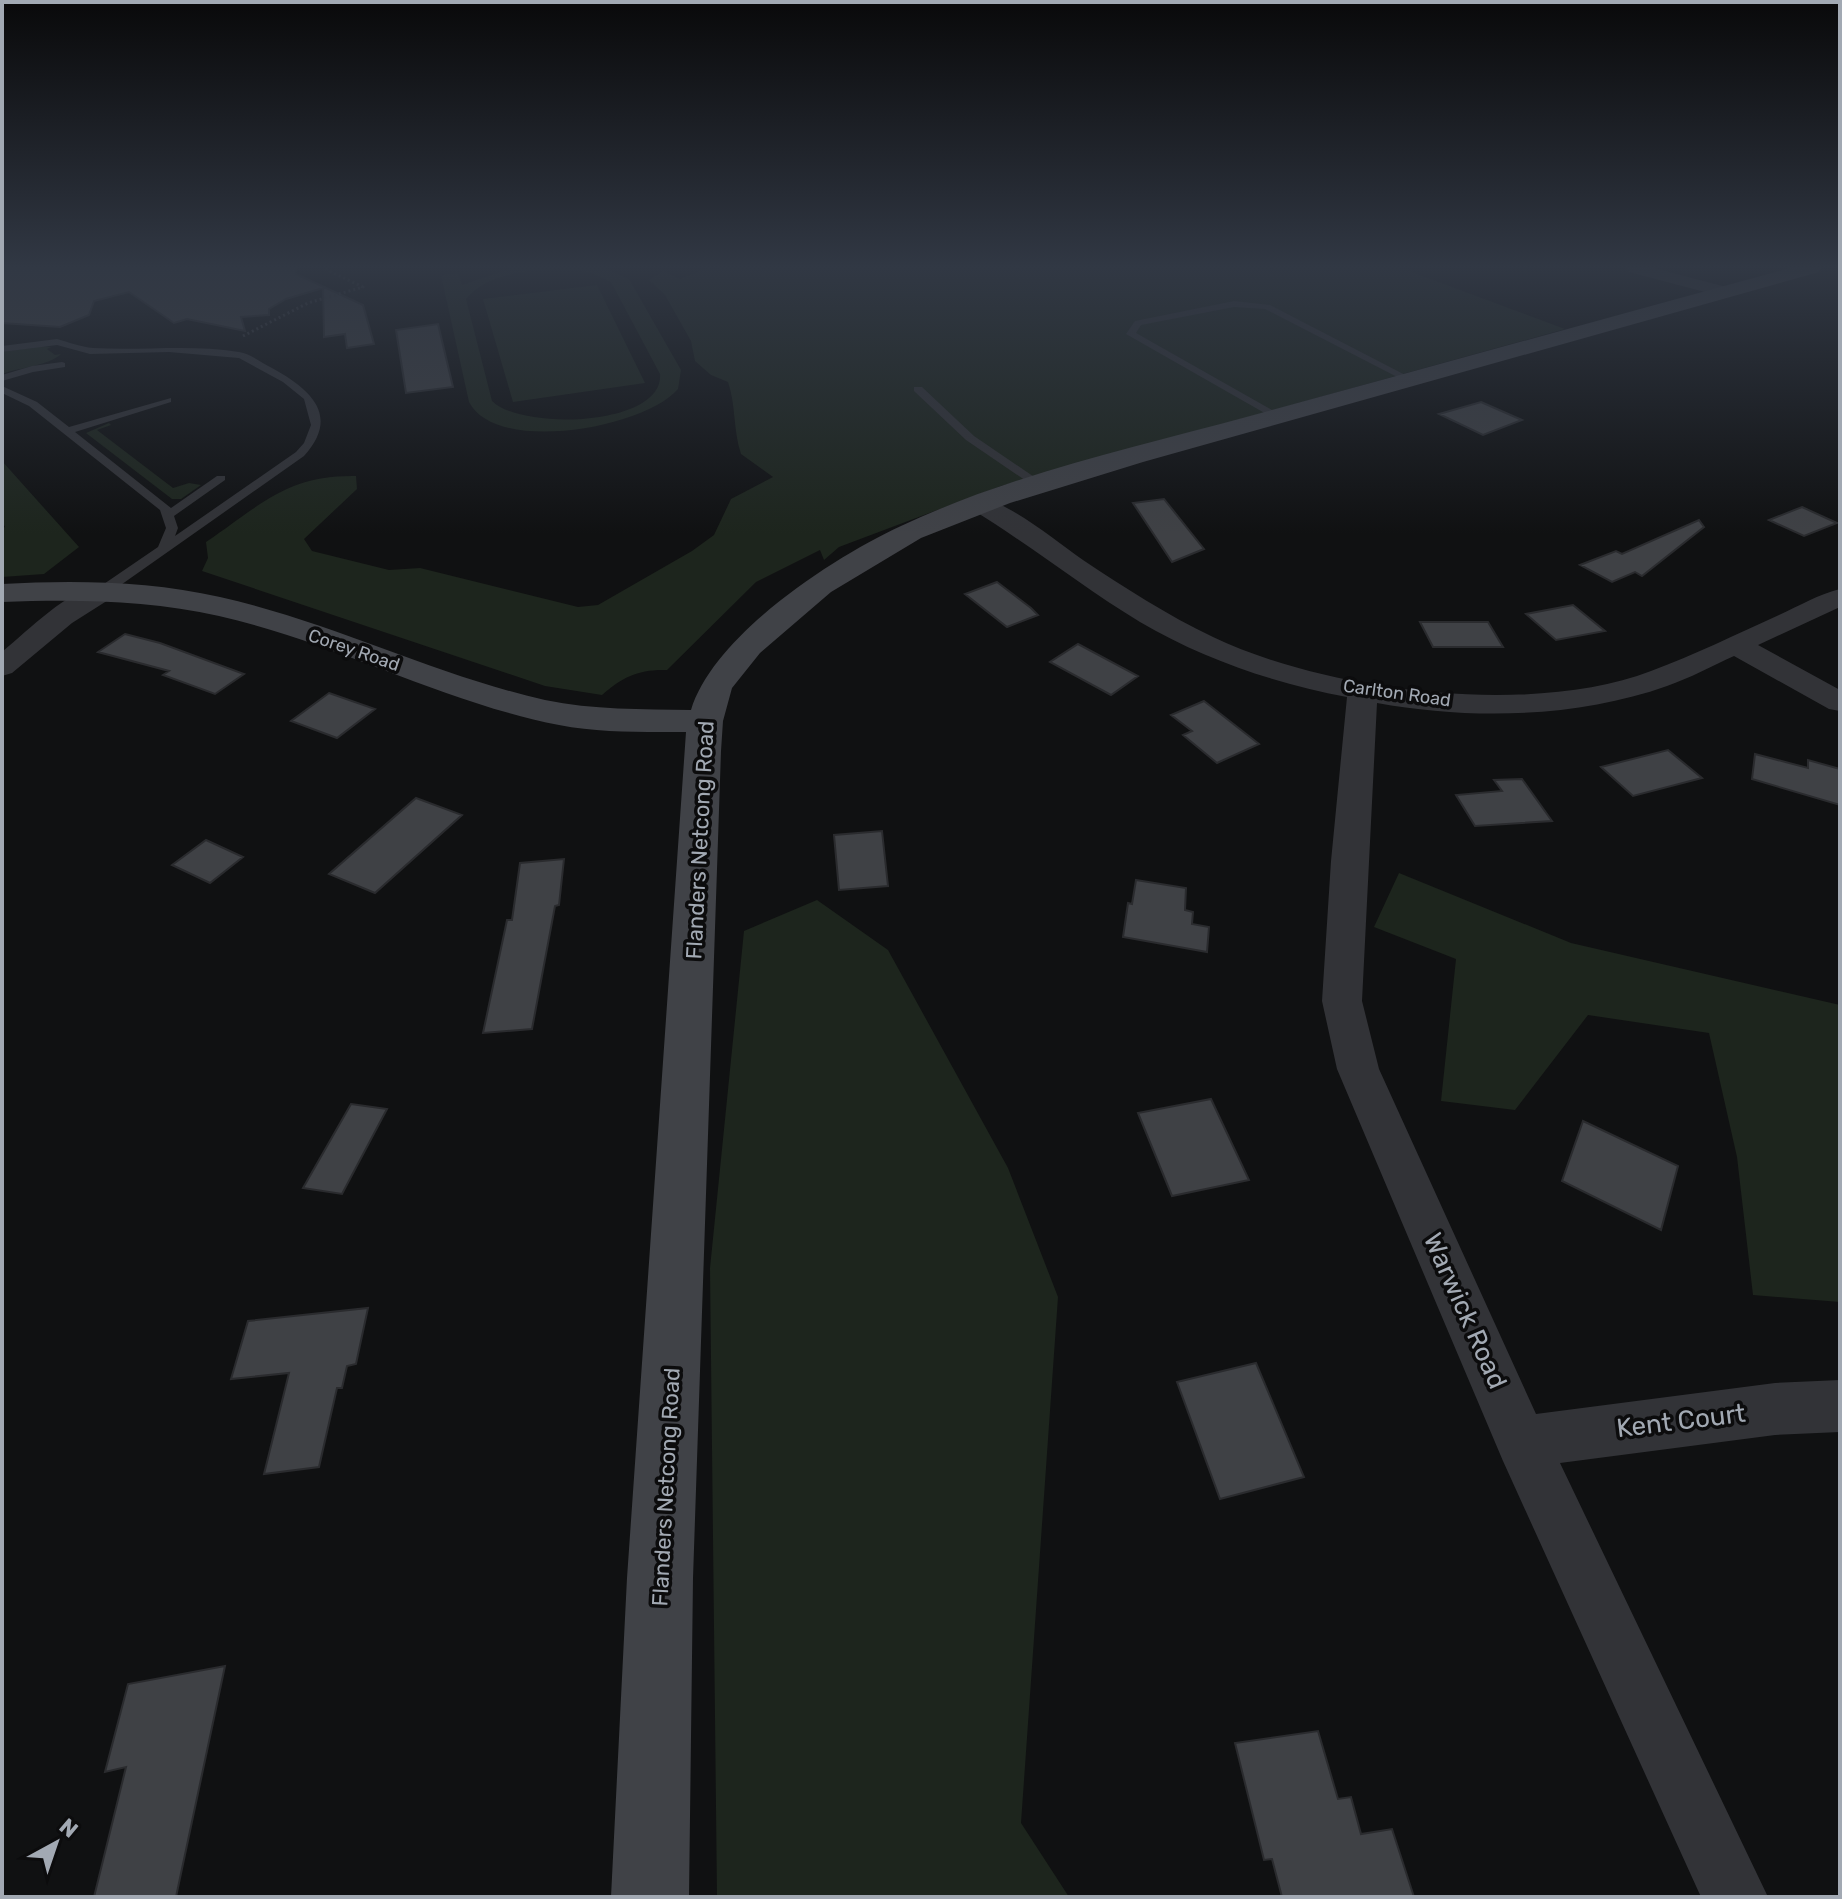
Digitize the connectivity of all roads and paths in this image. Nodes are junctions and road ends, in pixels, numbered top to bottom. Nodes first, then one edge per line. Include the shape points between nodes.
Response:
1 (244, 357) edge
2 (1171, 357) edge
3 (1364, 357) edge
4 (1489, 357) edge
5 (62, 365) dead end
6 (2, 378) edge
7 (1408, 379) junction
8 (2, 389) edge
9 (918, 389) dead end
10 (167, 400) dead end
11 (1275, 416) junction
12 (68, 431) junction
13 (221, 478) dead end
14 (1039, 485) junction
15 (980, 504) junction
16 (169, 514) junction
17 (163, 548) junction
18 (103, 591) junction
19 (2, 593) edge
20 (1840, 597) edge
21 (1736, 645) junction
22 (2, 667) edge
23 (1363, 691) junction
24 (1840, 702) edge
25 (705, 721) junction
26 (1840, 1406) edge
27 (1522, 1442) junction
28 (650, 1897) edge
29 (1735, 1897) edge

1 - 17 lane via 304,392 315,416 314,433 300,454
2 - 11 lane
3 - 7 lane
4 - 7 main road, Flanders Netcong Road
5 - 6 lane
7 - 11 main road, Flanders Netcong Road
8 - 12 lane
9 - 14 lane via 970,438
10 - 12 lane
11 - 14 main road, Flanders Netcong Road
12 - 16 lane
13 - 16 lane
14 - 15 main road, Flanders Netcong Road
15 - 23 street, Carlton Road via 1180,631 1249,660
15 - 25 main road, Flanders Netcong Road via 876,550 792,607 722,676
16 - 17 lane via 172,528
17 - 18 lane
18 - 19 main road, Corey Road
18 - 22 street
18 - 25 main road, Corey Road via 242,612 544,711
20 - 21 street, Carlton Road
21 - 23 street, Carlton Road via 1653,681 1548,700 1459,702
21 - 24 street
23 - 27 street, Warwick Road via 1344,955 1347,1031 1358,1069
25 - 28 main road, Flanders Netcong Road via 660,1578
26 - 27 street, Kent Court via 1775,1409
27 - 29 street, Warwick Road

